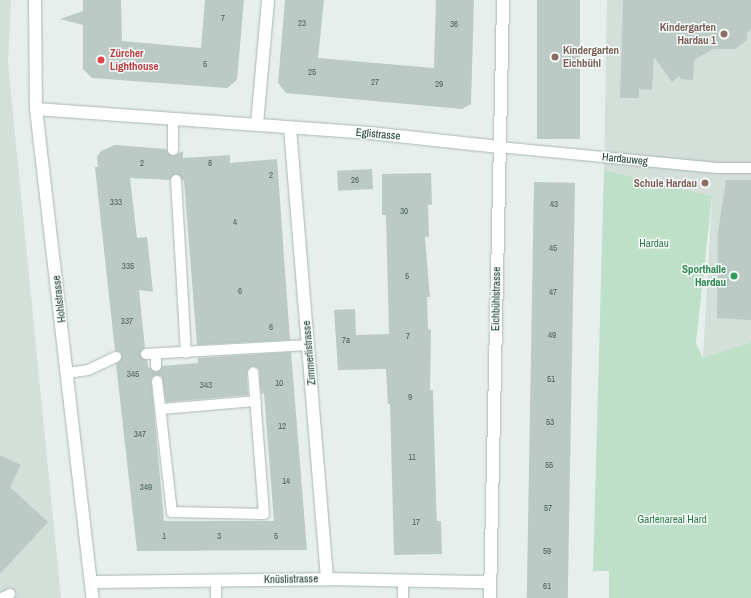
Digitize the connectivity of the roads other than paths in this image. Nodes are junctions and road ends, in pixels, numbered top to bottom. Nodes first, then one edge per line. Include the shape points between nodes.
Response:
1 (35, 0) edge
2 (268, 0) edge
3 (502, 0) edge
4 (36, 109) junction
5 (173, 119) junction
6 (257, 124) junction
7 (290, 128) junction
8 (499, 147) junction
9 (174, 150) dead end
10 (751, 168) edge
11 (176, 180) dead end
12 (309, 345) junction
13 (186, 353) junction
14 (116, 357) dead end
15 (156, 366) dead end
16 (253, 372) dead end
17 (67, 373) junction
18 (157, 381) dead end
19 (256, 401) junction
20 (161, 409) junction
21 (327, 579) junction
22 (216, 580) junction
23 (403, 580) junction
24 (92, 582) junction
25 (490, 582) junction
26 (94, 598) edge
27 (216, 598) edge
28 (403, 598) edge
29 (490, 598) edge

1 - 4 street, Hohlstrasse
2 - 6 street
3 - 8 street, Eichbühlstrasse
4 - 5 street, Eglistrasse
4 - 17 street, Hohlstrasse
5 - 6 street, Eglistrasse
5 - 9 lane
6 - 7 street, Eglistrasse
7 - 8 street, Eglistrasse via 370,133
7 - 12 street, Zimmerlistrasse
8 - 10 lane, Hardauweg via 717,168
8 - 25 street, Eichbühlstrasse
11 - 13 lane
12 - 13 lane via 253,353
12 - 21 street, Zimmerlistrasse
13 - 15 lane via 151,354
14 - 17 lane via 88,370
16 - 19 lane
17 - 24 street, Hohlstrasse
18 - 20 lane
19 - 20 lane
19 - 20 lane via 264,514 172,512
21 - 22 street, Knüslistrasse
21 - 23 street, Knüslistrasse
22 - 24 street, Knüslistrasse
22 - 27 lane
23 - 25 street, Knüslistrasse
23 - 28 lane
24 - 26 street, Hohlstrasse
25 - 29 street, Eichbühlstrasse

